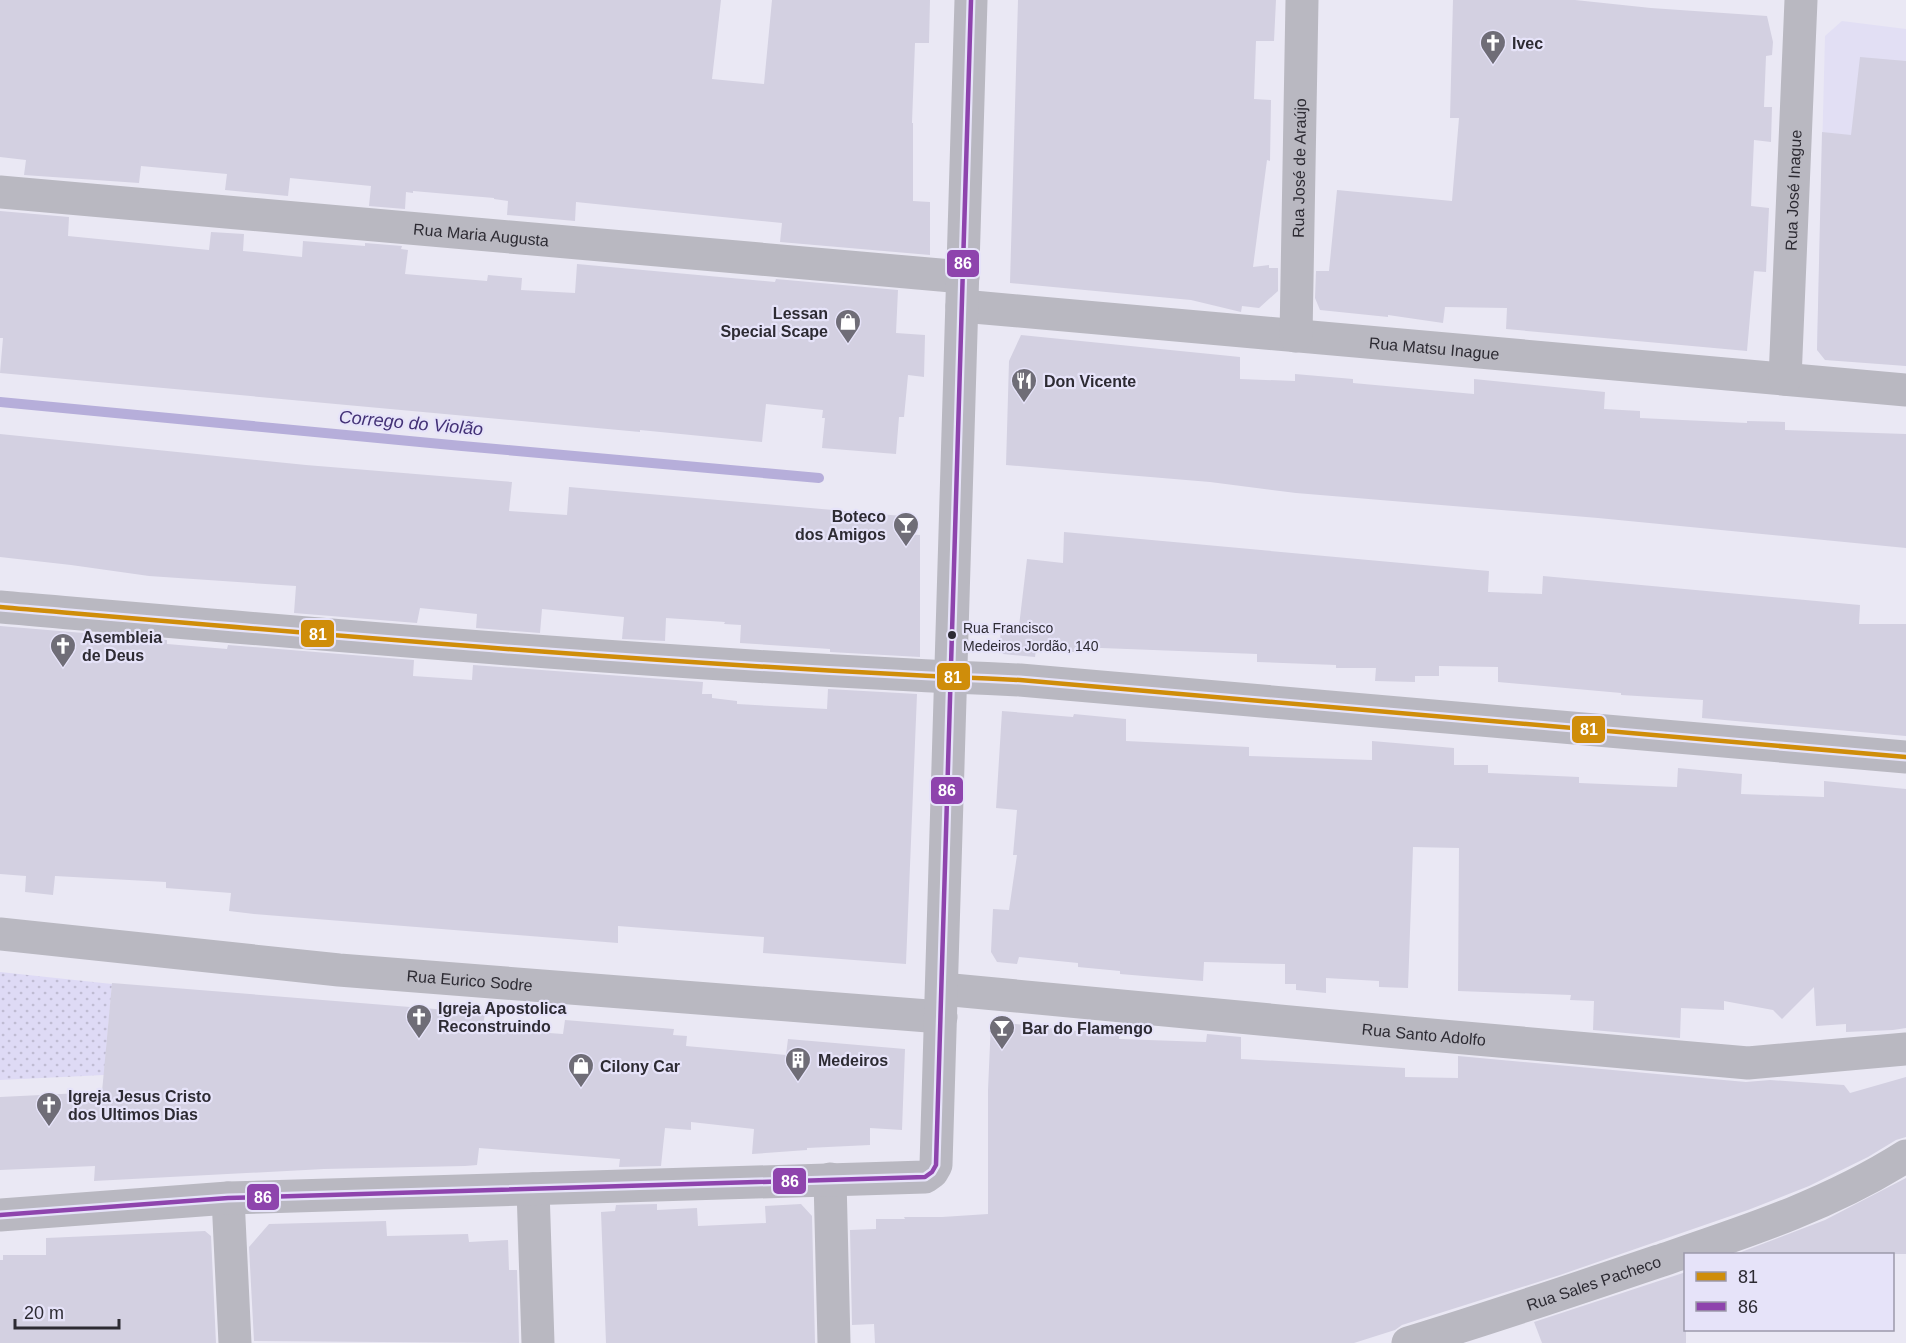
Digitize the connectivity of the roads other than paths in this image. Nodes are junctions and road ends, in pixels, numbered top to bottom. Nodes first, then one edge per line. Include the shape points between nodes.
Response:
1 (972, 0) edge
2 (1302, 0) edge
3 (1801, 0) edge
4 (0, 192) edge
5 (963, 291) junction
6 (1296, 336) junction
7 (1785, 379) junction
8 (1906, 390) edge
9 (0, 607) edge
10 (951, 677) junction
11 (1906, 757) edge
12 (0, 934) edge
13 (941, 1003) junction
14 (1906, 1049) edge
15 (1906, 1156) edge
16 (830, 1179) junction
17 (533, 1189) junction
18 (228, 1198) junction
19 (0, 1215) edge
20 (235, 1343) edge
21 (538, 1343) edge
22 (834, 1343) edge
23 (1408, 1343) edge

1 - 5 street
2 - 6 street, Rua José de Araújo
3 - 7 street, Rua José Inague
4 - 5 street, Rua Maria Augusta
5 - 6 street, Rua Matsu Inague
5 - 10 street
6 - 7 street, Rua Matsu Inague
7 - 8 street, Rua Matsu Inague
9 - 10 street via 445,645
10 - 11 street
10 - 13 street
12 - 13 street, Rua Eurico Sodre via 339,970
13 - 14 street, Rua Santo Adolfo via 1408,1033 1748,1063
13 - 16 street via 936,1165 932,1172 925,1177
15 - 23 street, Rua Sales Pacheco via 1840,1194 1775,1222
16 - 17 street
16 - 22 street
17 - 18 street
17 - 21 street
18 - 19 street
18 - 20 street

